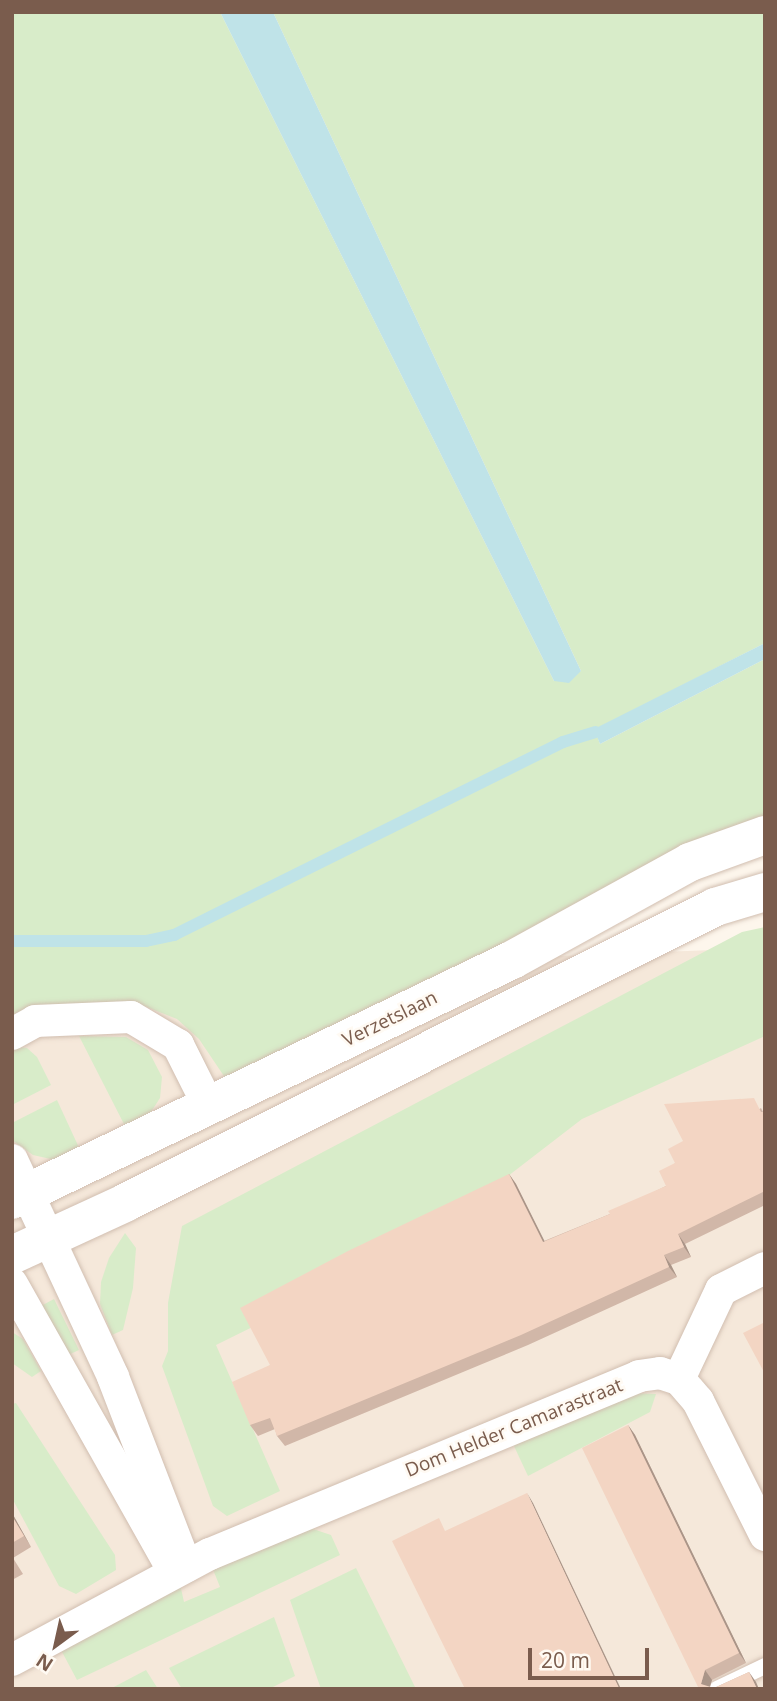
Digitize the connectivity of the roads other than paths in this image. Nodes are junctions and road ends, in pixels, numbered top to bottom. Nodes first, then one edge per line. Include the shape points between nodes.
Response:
1 (765, 835) edge
2 (765, 892) edge
3 (12, 1034) edge
4 (209, 1107) junction
5 (18, 1184) edge
6 (50, 1237) junction
7 (12, 1255) edge
8 (765, 1268) edge
9 (12, 1284) edge
10 (679, 1379) junction
11 (765, 1535) edge
12 (180, 1568) junction
13 (12, 1660) edge
14 (765, 1666) edge
15 (717, 1689) edge

1 - 4 main road, Verzetslaan via 690,862 512,960
2 - 6 main road via 715,907
3 - 4 street via 35,1021 131,1017 178,1045
4 - 5 main road, Verzetslaan
5 - 6 street
6 - 7 main road
6 - 12 street via 113,1377
8 - 10 street via 721,1290
9 - 12 street
10 - 11 street via 698,1401
10 - 12 street, Dom Helder Camarastraat via 660,1373 639,1376
12 - 13 street, Dom Helder Camarastraat
14 - 15 lane

